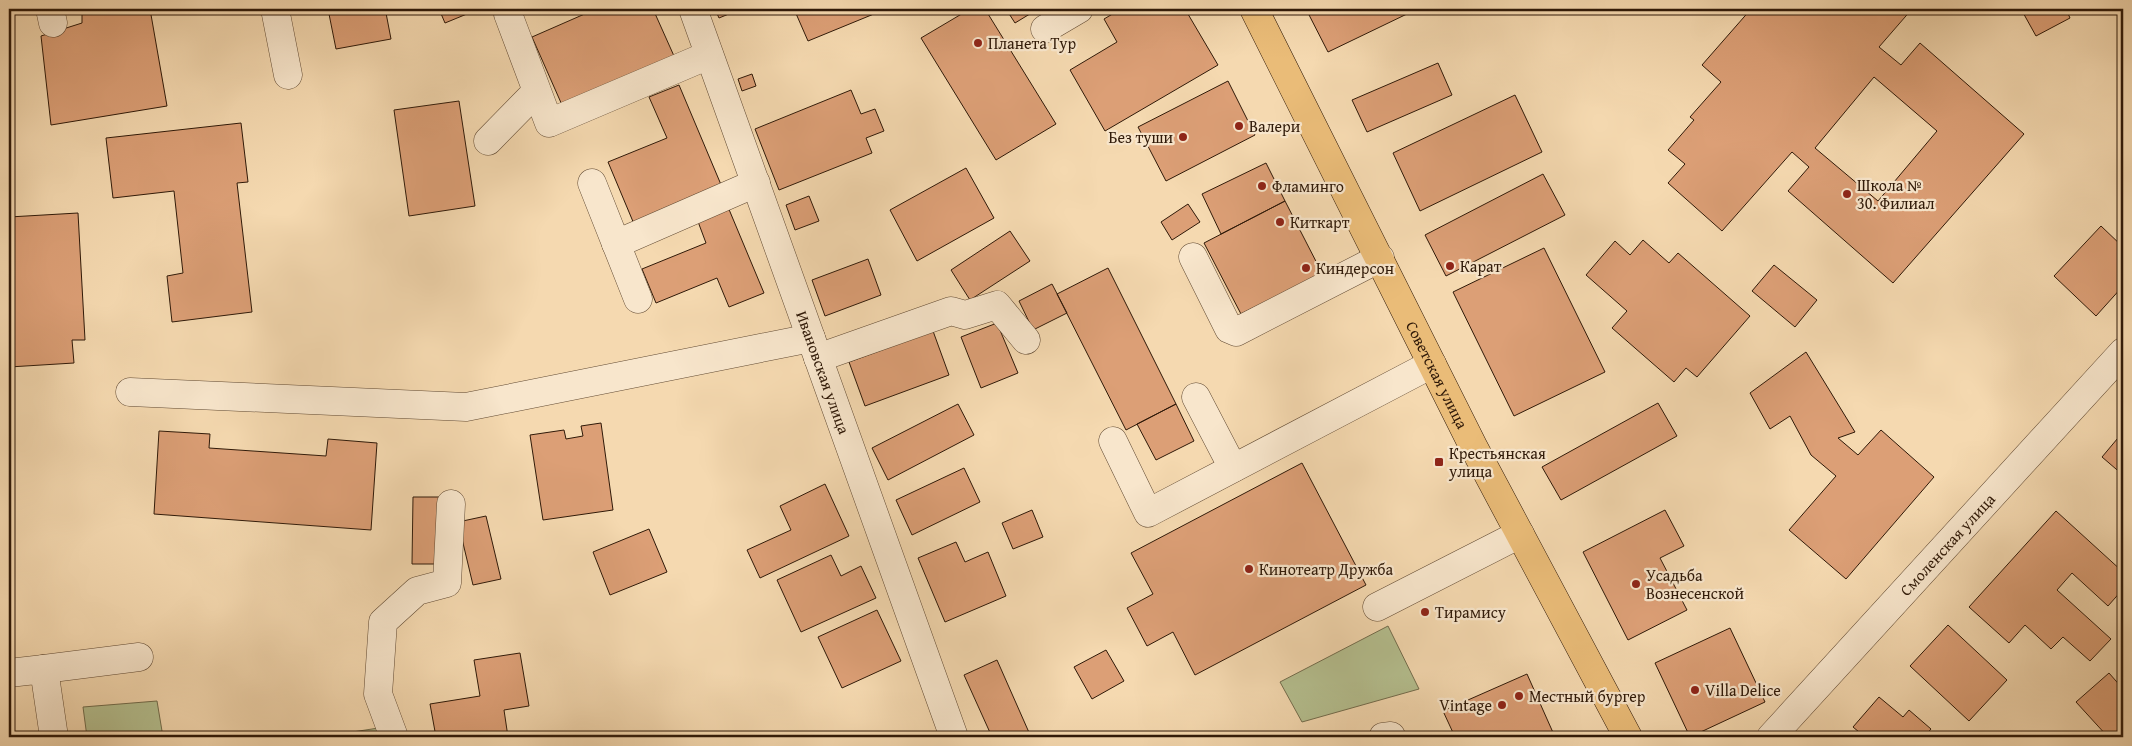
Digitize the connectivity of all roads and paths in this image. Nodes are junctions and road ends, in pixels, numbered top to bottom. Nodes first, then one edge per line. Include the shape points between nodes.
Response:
1 (275, 9) edge
2 (693, 9) edge
3 (1079, 9) edge
4 (1254, 9) edge
5 (508, 14) dead end
6 (1045, 29) dead end
7 (718, 60) junction
8 (288, 75) dead end
9 (536, 92) junction
10 (488, 141) dead end
11 (592, 183) dead end
12 (756, 183) junction
13 (616, 244) junction
14 (1194, 257) dead end
15 (1380, 258) junction
16 (638, 299) dead end
17 (1026, 340) dead end
18 (814, 348) junction
19 (2123, 352) edge
20 (1432, 364) junction
21 (130, 392) dead end
22 (1196, 396) dead end
23 (1113, 440) dead end
24 (1233, 468) junction
25 (451, 504) dead end
26 (1520, 534) junction
27 (1377, 607) dead end
28 (139, 656) dead end
29 (44, 669) junction
30 (9, 673) edge
31 (54, 737) edge
32 (394, 737) edge
33 (954, 737) edge
34 (1628, 737) edge
35 (1771, 737) edge

1 - 8 street
2 - 7 street, Ивановская улица
3 - 6 street
4 - 15 main road, Советская улица
5 - 9 street
7 - 9 street via 549,123
7 - 12 street, Ивановская улица via 740,112
9 - 10 street
11 - 13 street
12 - 13 street
12 - 18 street, Ивановская улица
13 - 16 street
14 - 15 street via 1230,329 1236,332
15 - 20 main road, Советская улица
17 - 18 street via 997,305 965,316 951,311
18 - 21 street via 466,407
18 - 33 street, Ивановская улица
19 - 35 street, Смоленская улица
20 - 24 street
20 - 26 main road, Советская улица
22 - 24 street
23 - 24 street via 1148,513
25 - 32 street via 447,582 416,591 382,622 378,694
26 - 27 street
26 - 34 main road, Советская улица
28 - 29 street
29 - 30 street
29 - 31 street

